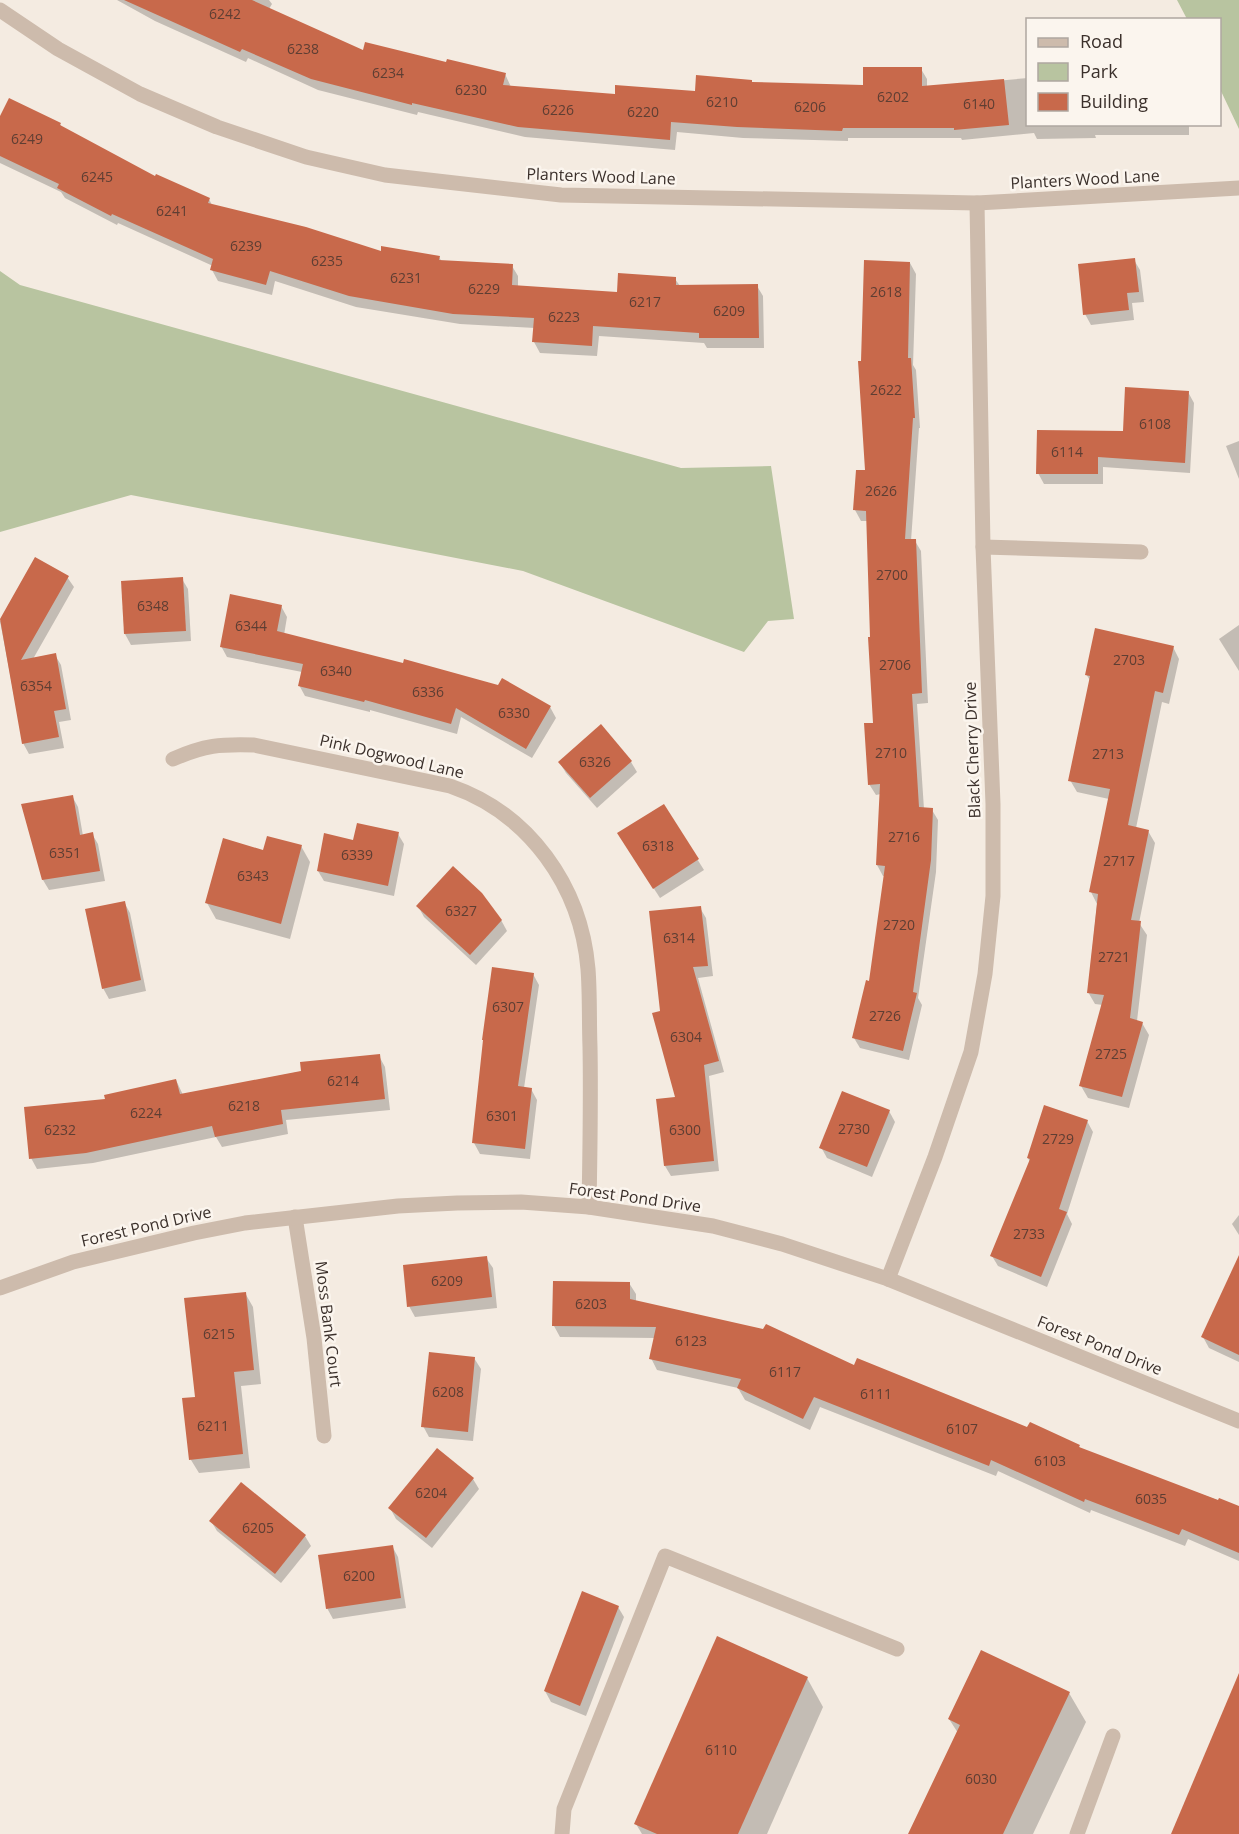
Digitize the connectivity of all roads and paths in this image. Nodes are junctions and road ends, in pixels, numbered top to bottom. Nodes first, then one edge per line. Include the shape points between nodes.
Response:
1 (0, 10) edge
2 (1239, 188) edge
3 (977, 203) junction
4 (983, 547) junction
5 (1141, 552) dead end
6 (173, 759) dead end
7 (589, 1207) junction
8 (295, 1217) junction
9 (888, 1279) junction
10 (0, 1288) edge
11 (1239, 1421) edge
12 (324, 1436) dead end
13 (897, 1649) dead end
14 (1113, 1736) dead end
15 (562, 1834) edge
16 (1077, 1834) edge

1 - 3 street, Planters Wood Lane via 58,49 140,94 217,127 306,157 385,176 561,195
2 - 3 street, Planters Wood Lane
3 - 4 street, Black Cherry Drive
4 - 5 street
4 - 9 street, Black Cherry Drive via 993,804 993,896 985,974 971,1052
6 - 7 street, Pink Dogwood Lane via 197,748 254,745 450,786 474,794 503,812 539,845 579,920 588,968
7 - 8 street, Forest Pond Drive via 457,1203
7 - 9 street, Forest Pond Drive via 713,1226
8 - 10 street, Forest Pond Drive via 194,1233 73,1262
8 - 12 street, Moss Bank Court
9 - 11 street, Forest Pond Drive
13 - 15 street via 665,1556 564,1809
14 - 16 street

